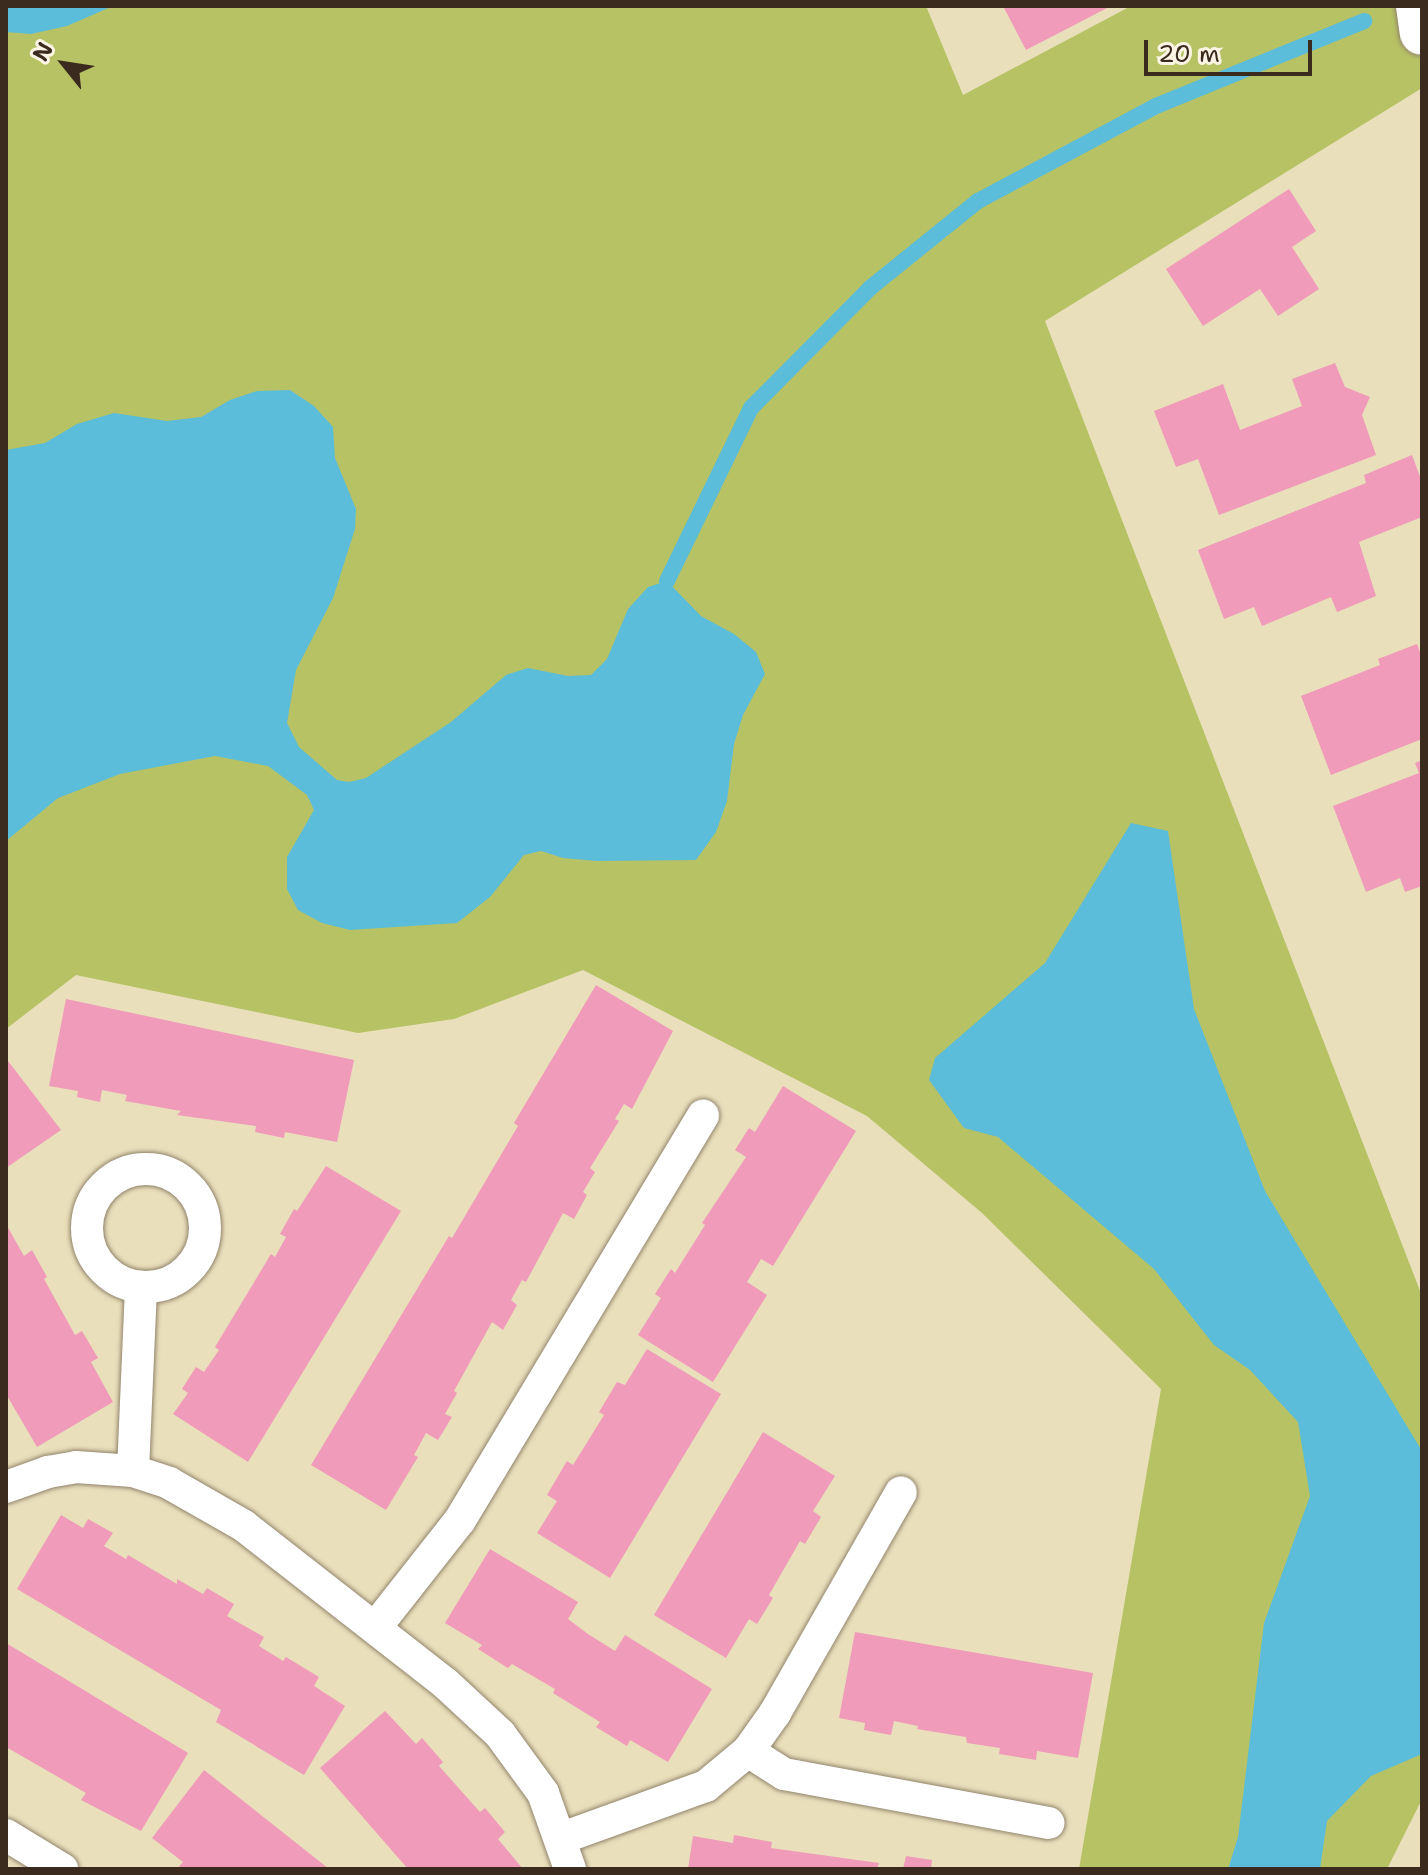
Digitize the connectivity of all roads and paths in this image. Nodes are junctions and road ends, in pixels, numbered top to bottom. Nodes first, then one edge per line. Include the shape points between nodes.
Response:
1 (1418, 6) edge
2 (1422, 33) edge
3 (703, 1115) dead end
4 (141, 1288) dead end
5 (133, 1471) junction
6 (6, 1487) edge
7 (901, 1492) dead end
8 (375, 1628) junction
9 (748, 1751) junction
10 (1049, 1823) dead end
11 (6, 1835) edge
12 (562, 1838) junction
13 (62, 1869) edge
14 (570, 1869) edge

1 - 2 street
3 - 8 lane via 460,1520
4 - 5 lane
5 - 6 lane via 76,1467
5 - 8 lane via 169,1483 244,1526
7 - 9 lane
8 - 12 lane via 500,1734 543,1793
9 - 10 lane via 784,1774
9 - 12 lane via 706,1786
11 - 13 lane
12 - 14 lane

